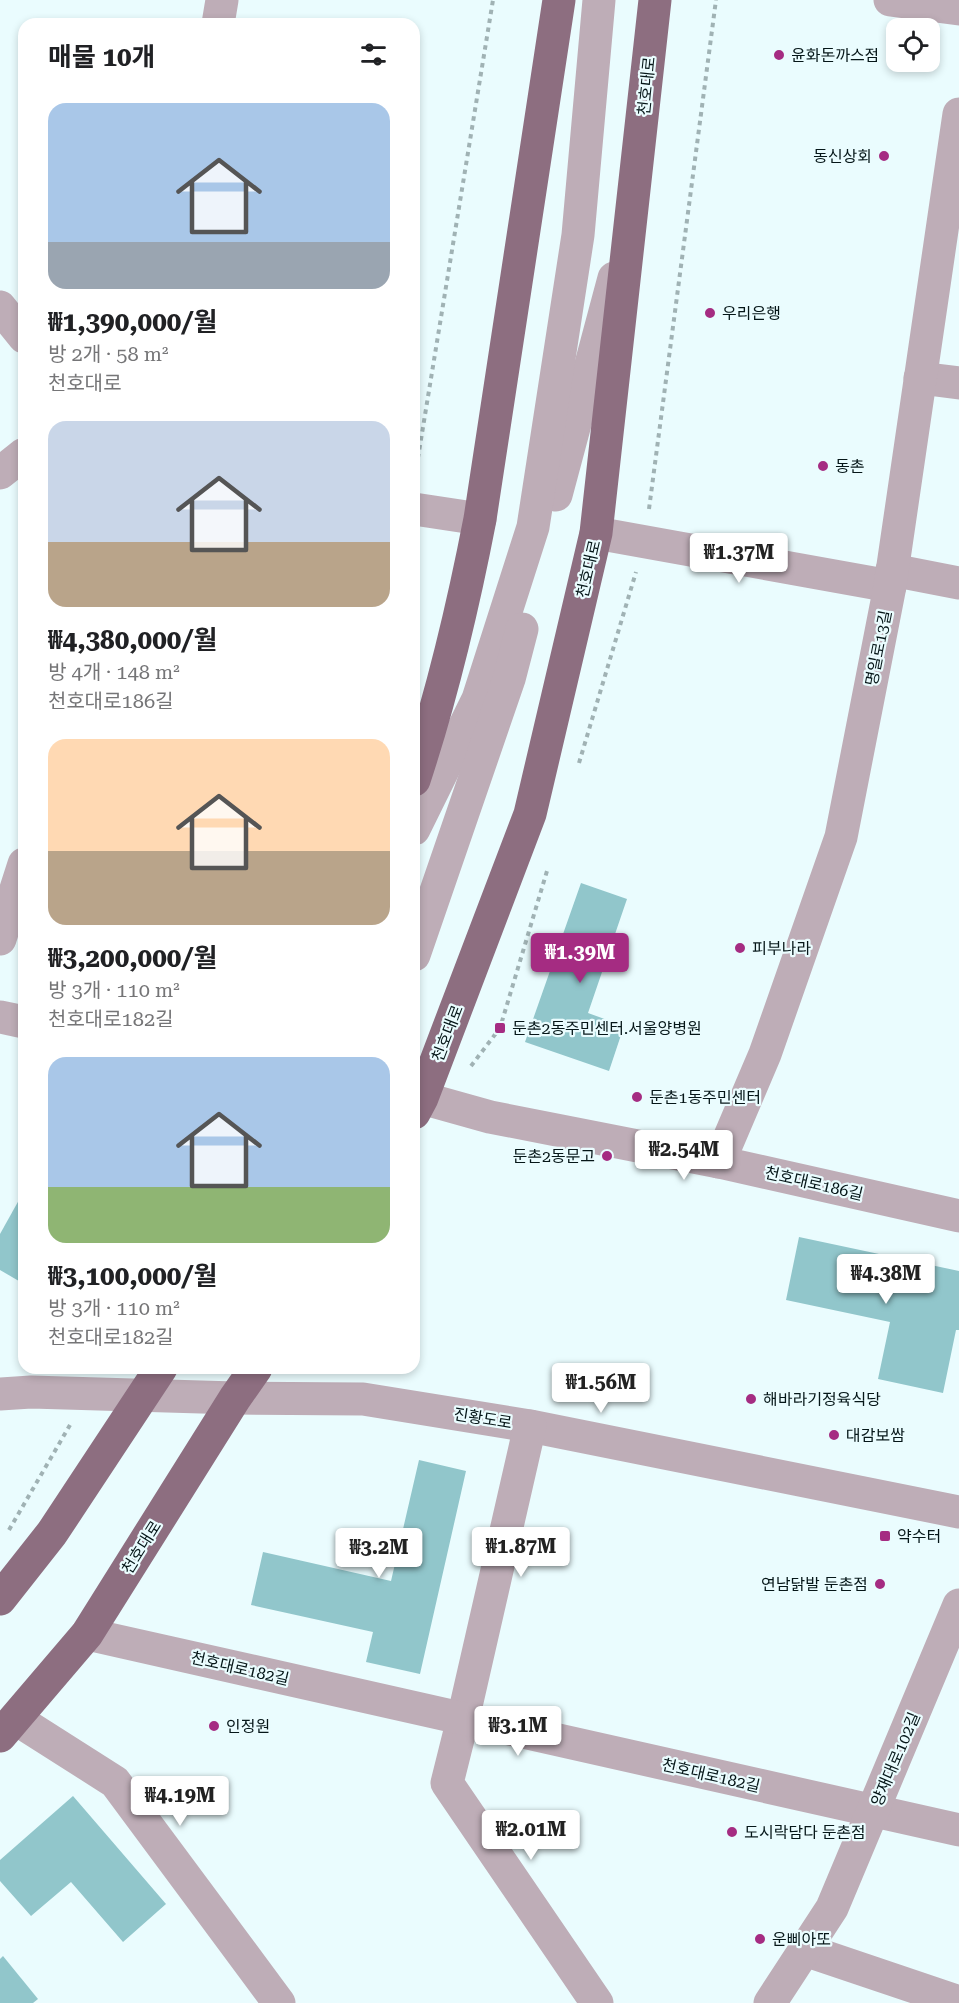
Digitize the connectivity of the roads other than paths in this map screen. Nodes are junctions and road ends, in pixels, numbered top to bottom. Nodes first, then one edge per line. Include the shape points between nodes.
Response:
1 (222, 0) edge
2 (559, 0) edge
3 (599, 0) edge
4 (655, 0) edge
5 (890, 0) edge
6 (959, 9) edge
7 (219, 18) edge
8 (959, 114) edge
9 (632, 212) junction
10 (0, 307) edge
11 (18, 330) edge
12 (920, 378) junction
13 (959, 382) edge
14 (18, 459) edge
15 (0, 474) edge
16 (420, 510) edge
17 (480, 519) junction
18 (596, 533) junction
19 (891, 578) junction
20 (959, 583) edge
21 (420, 762) edge
22 (420, 817) edge
23 (18, 883) edge
24 (420, 938) edge
25 (0, 939) edge
26 (0, 1017) edge
27 (18, 1022) edge
28 (420, 1101) edge
29 (420, 1106) edge
30 (719, 1162) junction
31 (959, 1216) edge
32 (245, 1374) edge
33 (252, 1374) edge
34 (153, 1381) edge
35 (0, 1394) edge
36 (235, 1398) junction
37 (530, 1426) junction
38 (959, 1512) edge
39 (0, 1599) edge
40 (959, 1605) edge
41 (87, 1634) junction
42 (463, 1719) junction
43 (8, 1727) edge
44 (874, 1811) junction
45 (959, 1830) edge
46 (805, 1950) junction
47 (959, 2001) edge
48 (279, 2003) edge
49 (597, 2003) edge
50 (770, 2003) edge

1 - 7 street
2 - 17 main road
3 - 22 street via 578,235 533,527 478,699
4 - 9 main road, 천호대로
5 - 6 street
8 - 12 street, 명일로13길
9 - 18 main road, 천호대로
9 - 24 street via 509,679
10 - 11 street
12 - 13 street
12 - 19 street, 명일로13길
14 - 15 street
16 - 17 street
17 - 21 main road via 468,582
18 - 19 street
18 - 28 main road, 천호대로 via 530,814
19 - 20 street
19 - 30 street, 명일로13길 via 841,837 765,1054
23 - 25 street
26 - 27 street
29 - 30 street, 천호대로186길
30 - 31 street, 천호대로186길
32 - 36 street
33 - 36 main road, 천호대로
34 - 35 street, 진황도로 via 89,1393
34 - 36 street, 진황도로
34 - 39 main road via 52,1533
36 - 37 street, 진황도로 via 363,1399
36 - 41 main road, 천호대로
37 - 38 street, 진황도로
37 - 42 street
40 - 44 street, 양재대로102길
41 - 42 street, 천호대로182길
41 - 43 main road, 천호대로
42 - 44 street, 천호대로182길
42 - 49 street via 447,1783
43 - 48 street, 천호대로 via 115,1782
44 - 45 street, 천호대로182길
44 - 46 street, 양재대로102길 via 832,1908
46 - 47 street
46 - 50 street, 양재대로102길

